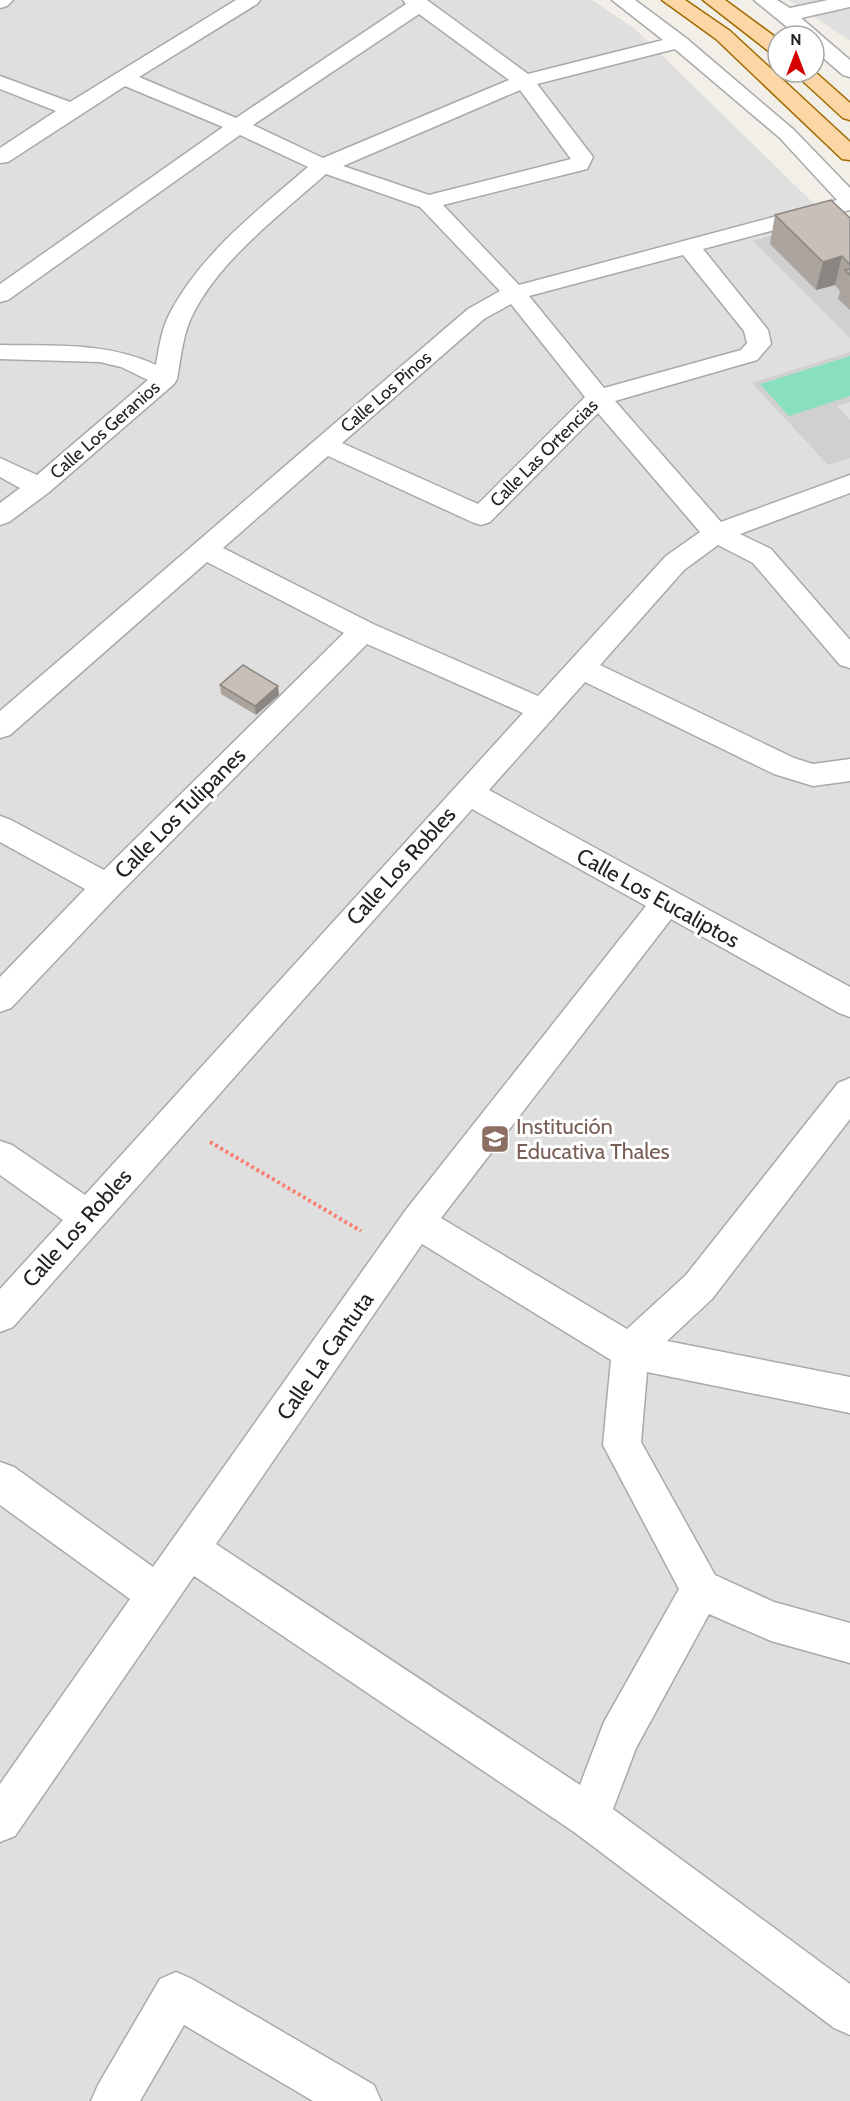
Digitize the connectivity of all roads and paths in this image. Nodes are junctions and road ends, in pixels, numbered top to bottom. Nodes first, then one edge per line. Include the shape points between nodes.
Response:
1 (213, 0) edge
2 (622, 0) edge
3 (672, 0) edge
4 (713, 0) edge
5 (764, 0) edge
6 (850, 1) edge
7 (416, 2) edge
8 (243, 4) edge
9 (787, 15) junction
10 (797, 24) edge
11 (766, 40) edge
12 (679, 42) junction
13 (826, 46) edge
14 (842, 56) edge
15 (850, 71) edge
16 (125, 79) junction
17 (524, 81) junction
18 (0, 82) edge
19 (816, 84) edge
20 (71, 110) junction
21 (850, 114) edge
22 (238, 126) junction
23 (850, 153) edge
24 (0, 157) edge
25 (323, 166) junction
26 (428, 202) junction
27 (850, 202) edge
28 (688, 246) junction
29 (514, 293) junction
30 (0, 295) edge
31 (0, 352) edge
32 (165, 378) junction
33 (599, 398) junction
34 (324, 445) junction
35 (0, 466) edge
36 (850, 484) edge
37 (39, 487) junction
38 (0, 516) edge
39 (716, 533) junction
40 (204, 549) junction
41 (363, 631) junction
42 (850, 658) edge
43 (580, 667) junction
44 (542, 710) junction
45 (0, 727) edge
46 (850, 770) edge
47 (467, 792) junction
48 (0, 828) edge
49 (107, 886) junction
50 (666, 903) junction
51 (0, 998) edge
52 (850, 1003) edge
53 (850, 1093) edge
54 (173, 1120) junction
55 (0, 1156) edge
56 (87, 1217) junction
57 (417, 1222) junction
58 (397, 1252) junction
59 (0, 1315) edge
60 (630, 1351) junction
61 (850, 1395) edge
62 (0, 1481) edge
63 (189, 1550) junction
64 (702, 1589) junction
65 (158, 1594) junction
66 (850, 1643) edge
67 (588, 1817) junction
68 (0, 1821) edge
69 (850, 2012) edge
70 (114, 2101) edge
71 (358, 2101) edge

1 - 8 street
2 - 12 street
3 - 23 main road via 723,35
4 - 11 main road
5 - 9 street
6 - 9 street
7 - 17 street
7 - 22 street
8 - 16 street
9 - 10 street
12 - 17 street, Calle Los Geranios
12 - 27 street via 787,134
13 - 14 street
14 - 15 street
16 - 20 street
16 - 22 street
17 - 25 street, Calle Los Geranios
17 - 26 street via 582,157 579,164
18 - 20 street
19 - 21 main road
20 - 24 street
22 - 25 street
22 - 30 street
25 - 26 street
25 - 32 street, Calle Los Geranios via 218,261 182,312
26 - 29 street
27 - 28 street, Calle Los Pinos
28 - 29 street, Calle Los Pinos
28 - 33 street, Calle Las Ortencias via 756,330 759,344 749,355
29 - 33 street
29 - 34 street, Calle Los Pinos via 476,314
31 - 32 street via 100,355 128,361
32 - 37 street, Calle Los Geranios
33 - 34 street, Calle Las Ortencias via 481,516
33 - 39 street
34 - 40 street, Calle Los Pinos
35 - 37 street
36 - 39 street, Calle Los Robles
37 - 38 street, Calle Los Geranios
39 - 42 street via 762,556
39 - 43 street, Calle Los Robles via 675,563
40 - 41 street
40 - 45 street, Calle Los Pinos
41 - 44 street
41 - 49 street, Calle Los Tulipanes
43 - 44 street, Calle Los Robles
43 - 46 street via 784,766 813,775
44 - 47 street, Calle Los Robles
47 - 50 street, Calle Los Eucaliptos
47 - 54 street, Calle Los Robles
48 - 49 street
49 - 51 street, Calle Los Tulipanes
50 - 52 street, Calle Los Eucaliptos
50 - 57 street, Calle La Cantuta
53 - 60 street via 699,1287
54 - 56 street, Calle Los Robles
54 - 58 path
55 - 56 street
56 - 59 street, Calle Los Robles
57 - 58 street, Calle La Cantuta
57 - 60 street
58 - 63 street, Calle La Cantuta
60 - 61 street
60 - 64 street via 622,1445
62 - 65 street
63 - 65 street, Calle La Cantuta
63 - 67 street
64 - 66 street via 771,1621
64 - 67 street via 619,1737
65 - 68 street, Calle La Cantuta
67 - 69 street
70 - 71 street via 176,1995

